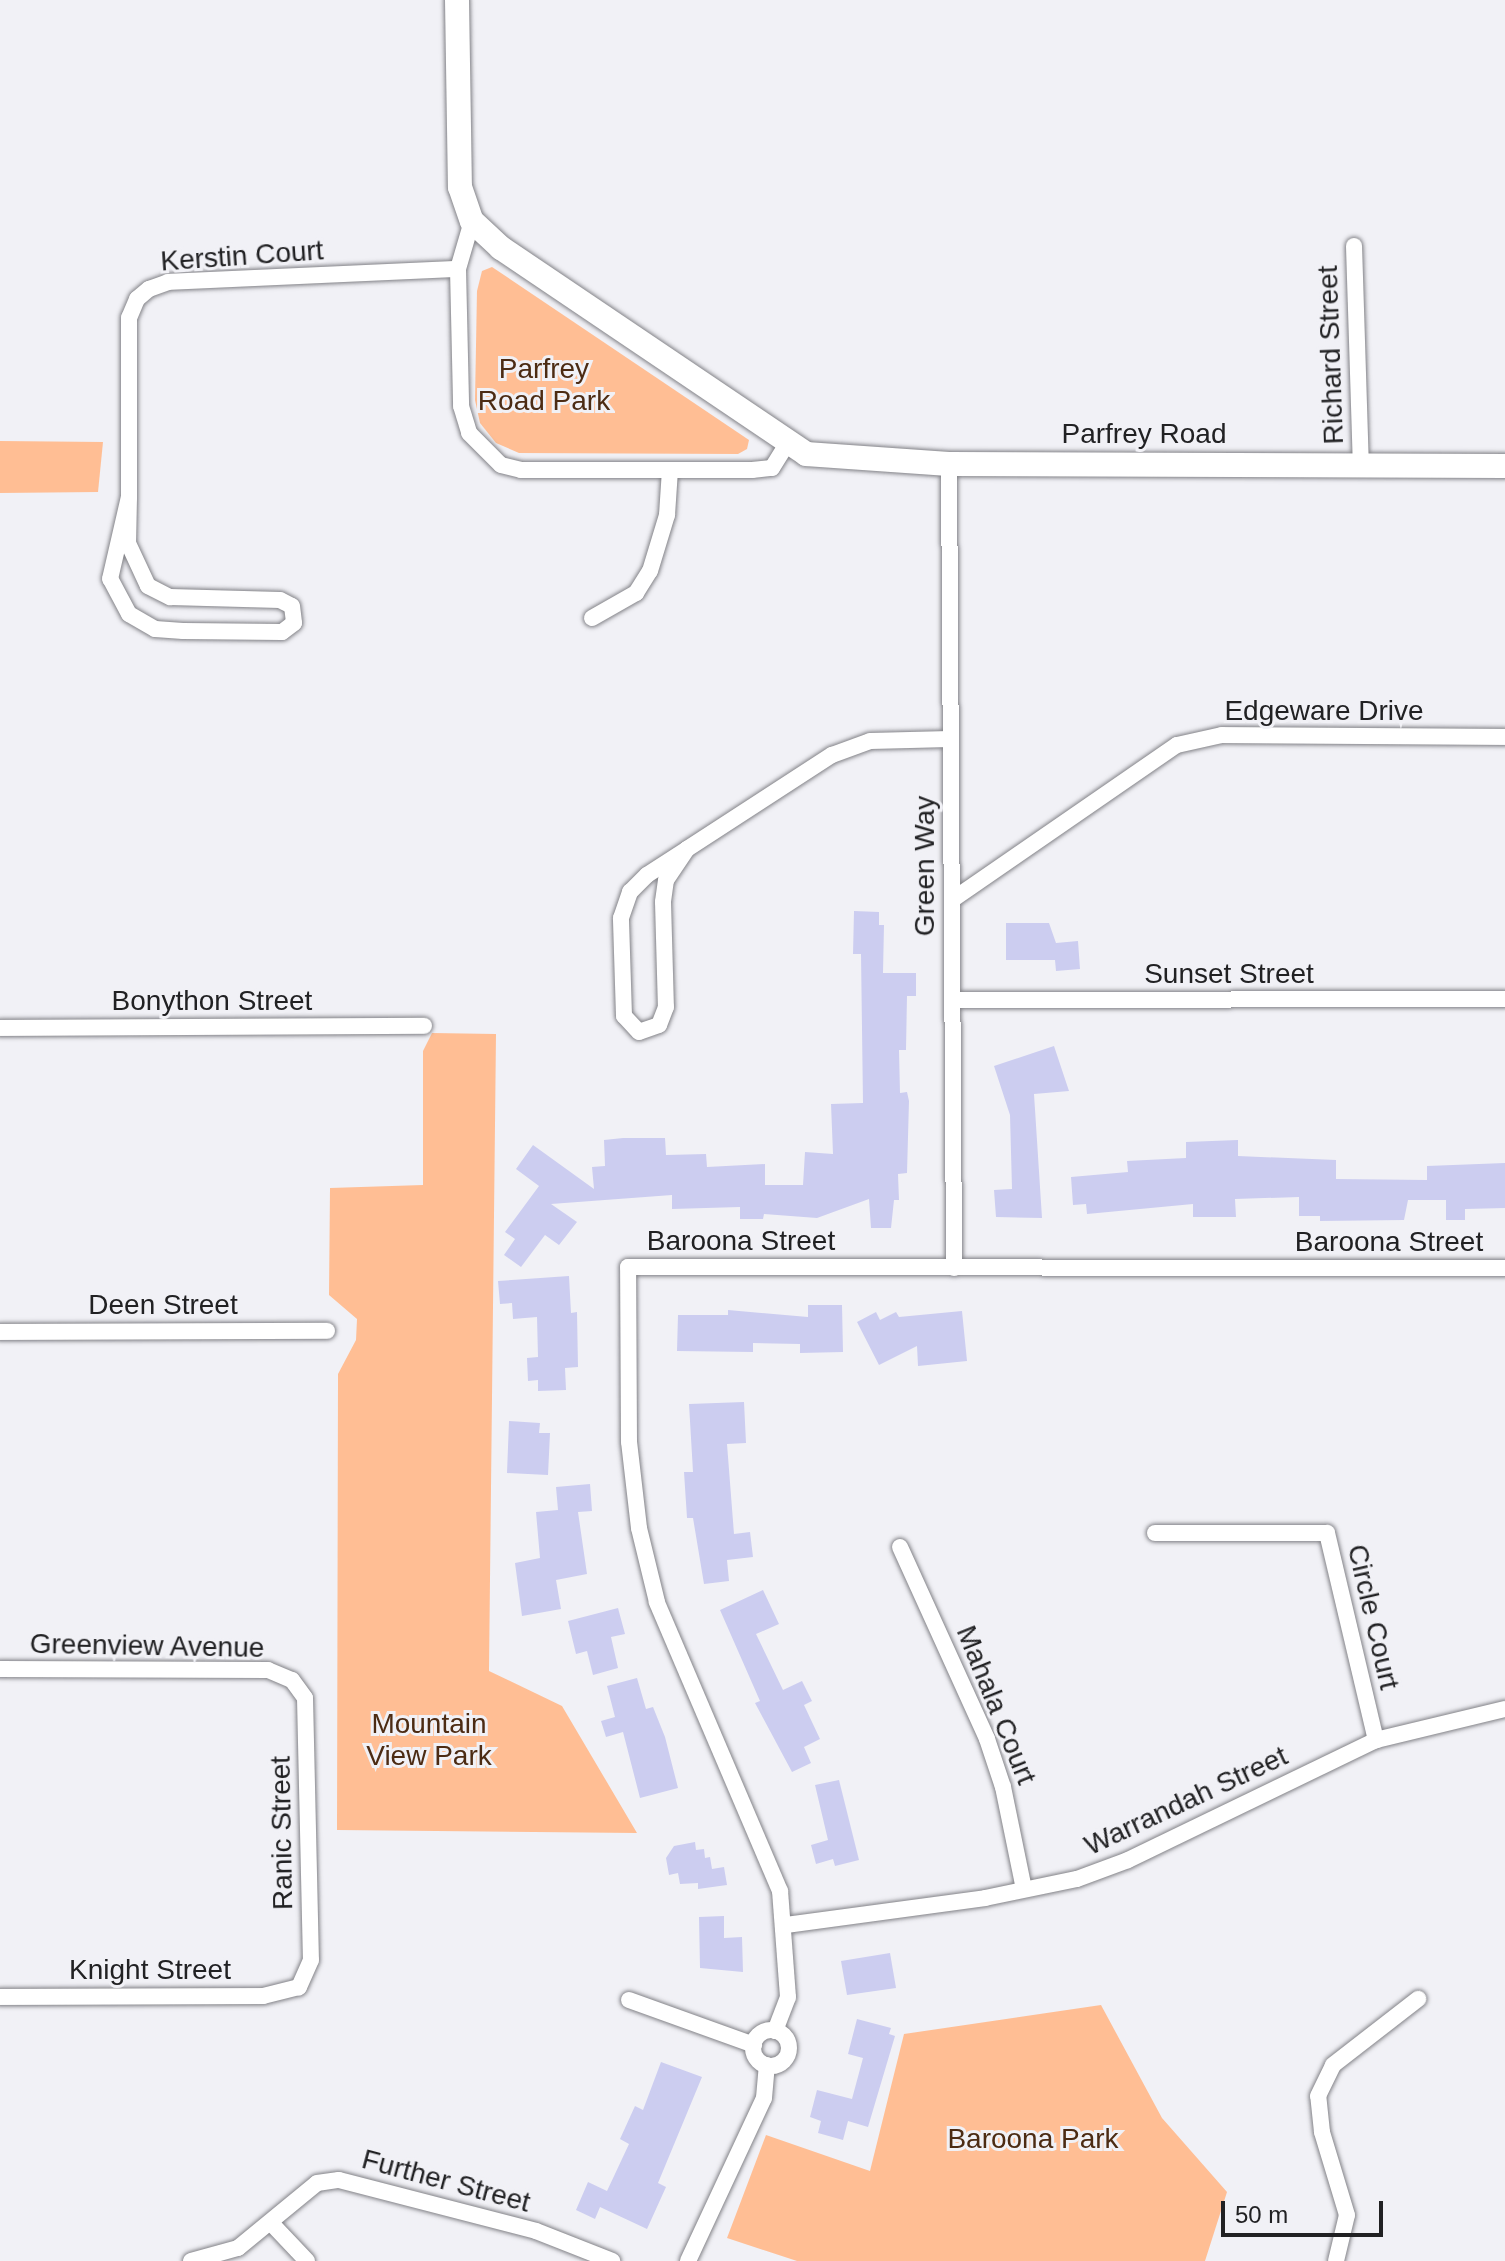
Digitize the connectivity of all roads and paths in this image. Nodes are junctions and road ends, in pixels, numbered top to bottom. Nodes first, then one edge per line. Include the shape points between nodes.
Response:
1 (457, 0) edge
2 (472, 221) junction
3 (1354, 246) dead end
4 (458, 269) junction
5 (789, 441) junction
6 (1361, 463) junction
7 (949, 464) junction
8 (1505, 466) edge
9 (670, 470) junction
10 (129, 497) junction
11 (592, 618) dead end
12 (1505, 737) edge
13 (950, 739) junction
14 (687, 849) junction
15 (952, 900) junction
16 (1505, 999) edge
17 (952, 1000) junction
18 (424, 1026) dead end
19 (0, 1028) edge
20 (954, 1268) junction
21 (1505, 1268) edge
22 (327, 1331) dead end
23 (0, 1332) edge
24 (1155, 1533) dead end
25 (900, 1547) dead end
26 (0, 1669) edge
27 (292, 1680) joint
28 (1505, 1709) edge
29 (1376, 1740) junction
30 (1024, 1889) junction
31 (786, 1925) junction
32 (299, 1987) joint
33 (0, 1997) edge
34 (1418, 1999) dead end
35 (629, 2000) dead end
36 (775, 2031) junction
37 (754, 2045) junction
38 (767, 2065) junction
39 (272, 2224) junction
40 (191, 2261) edge
41 (307, 2261) edge
42 (612, 2261) edge
43 (688, 2261) edge
44 (1336, 2261) edge

1 - 2 main road, Parfrey Road via 460,187
2 - 4 street
2 - 5 main road, Parfrey Road via 501,248
3 - 6 street, Richard Street
4 - 9 street via 461,406 469,433 483,451 501,465 521,470
4 - 10 street, Kerstin Court via 168,282 149,289 137,299 129,318
5 - 7 main road, Parfrey Road via 806,454 831,459
5 - 9 street via 772,468
6 - 7 main road, Parfrey Road
6 - 8 main road, Parfrey Road
7 - 13 street, Green Way
9 - 11 street via 667,515 650,571 636,593
10 - 10 street, Kerstin Court via 132,560 148,586 170,597 280,600 292,606 294,623 282,632 183,631 155,629 129,614 110,579
12 - 15 street, Edgeware Drive via 1222,735 1177,745
13 - 14 street via 870,741 832,755
13 - 15 street, Green Way
14 - 14 street via 630,892 621,918 624,1016 639,1032 659,1025 666,1007 665,891
15 - 17 street, Green Way
16 - 17 street, Sunset Street
17 - 20 street, Green Way
18 - 19 street, Bonython Street
20 - 21 street, Baroona Street
20 - 31 street, Baroona Street via 628,1267 629,1442 639,1528 657,1602 767,1850
22 - 23 street, Deen Street
24 - 29 street, Circle Court via 1327,1533
25 - 30 street, Mahala Court via 987,1739 1003,1787
26 - 27 street, Greenview Avenue via 268,1670
27 - 32 street, Ranic Street via 305,1698 311,1960
28 - 29 street, Warrandah Street
29 - 30 street, Warrandah Street via 1128,1860 1077,1879
30 - 31 street, Warrandah Street
31 - 36 street, Baroona Street via 788,1997
32 - 33 street, Knight Street via 263,1996
34 - 44 street via 1333,2065 1318,2096 1322,2132 1347,2215
35 - 37 street
36 - 37 street via 762,2033
36 - 38 street, Baroona Street via 789,2049 784,2060
37 - 38 street via 756,2058
38 - 43 street, Baroona Street via 764,2098
39 - 40 street, Further Street via 238,2248
39 - 41 street
39 - 42 street, Further Street via 317,2183 339,2180 536,2231

